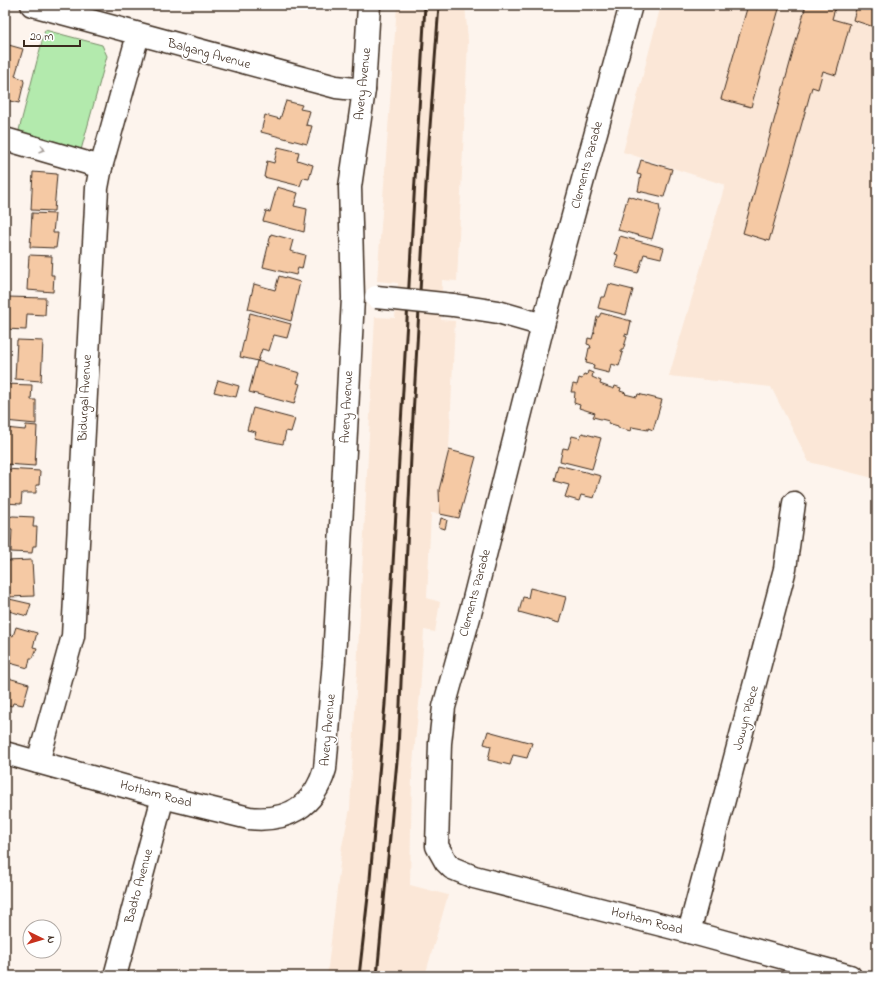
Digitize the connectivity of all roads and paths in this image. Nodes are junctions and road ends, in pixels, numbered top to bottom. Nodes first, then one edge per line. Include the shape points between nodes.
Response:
1 (32, 5) edge
2 (369, 5) edge
3 (631, 5) edge
4 (138, 35) junction
5 (364, 90) junction
6 (5, 139) edge
7 (101, 167) junction
8 (353, 298) junction
9 (543, 325) junction
10 (794, 503) dead end
11 (5, 753) edge
12 (38, 762) junction
13 (163, 797) junction
14 (305, 803) joint
15 (446, 862) joint
16 (690, 932) junction
17 (115, 976) edge
18 (850, 976) edge

1 - 4 street, Balgang Avenue
2 - 5 street, Avery Avenue
3 - 9 street, Clements Parade
4 - 5 street, Balgang Avenue via 336,87
4 - 7 street, Bidurgal Avenue
5 - 8 street, Avery Avenue via 350,187
6 -> 7 street
7 - 12 street, Bidurgal Avenue via 96,188 73,636
8 - 9 street, bridge via 428,301 498,312
8 - 14 street, Avery Avenue via 330,726 321,782
9 - 15 street, Clements Parade via 473,603 444,706 440,743 437,846
10 - 16 street, Jowyn Place via 785,569
11 - 12 street, Hotham Road
12 - 13 street, Hotham Road
13 - 14 street, Hotham Road via 263,820 285,815
13 - 17 street, Badto Avenue
15 - 16 street, Hotham Road via 452,868 474,877
16 - 18 street, Hotham Road

